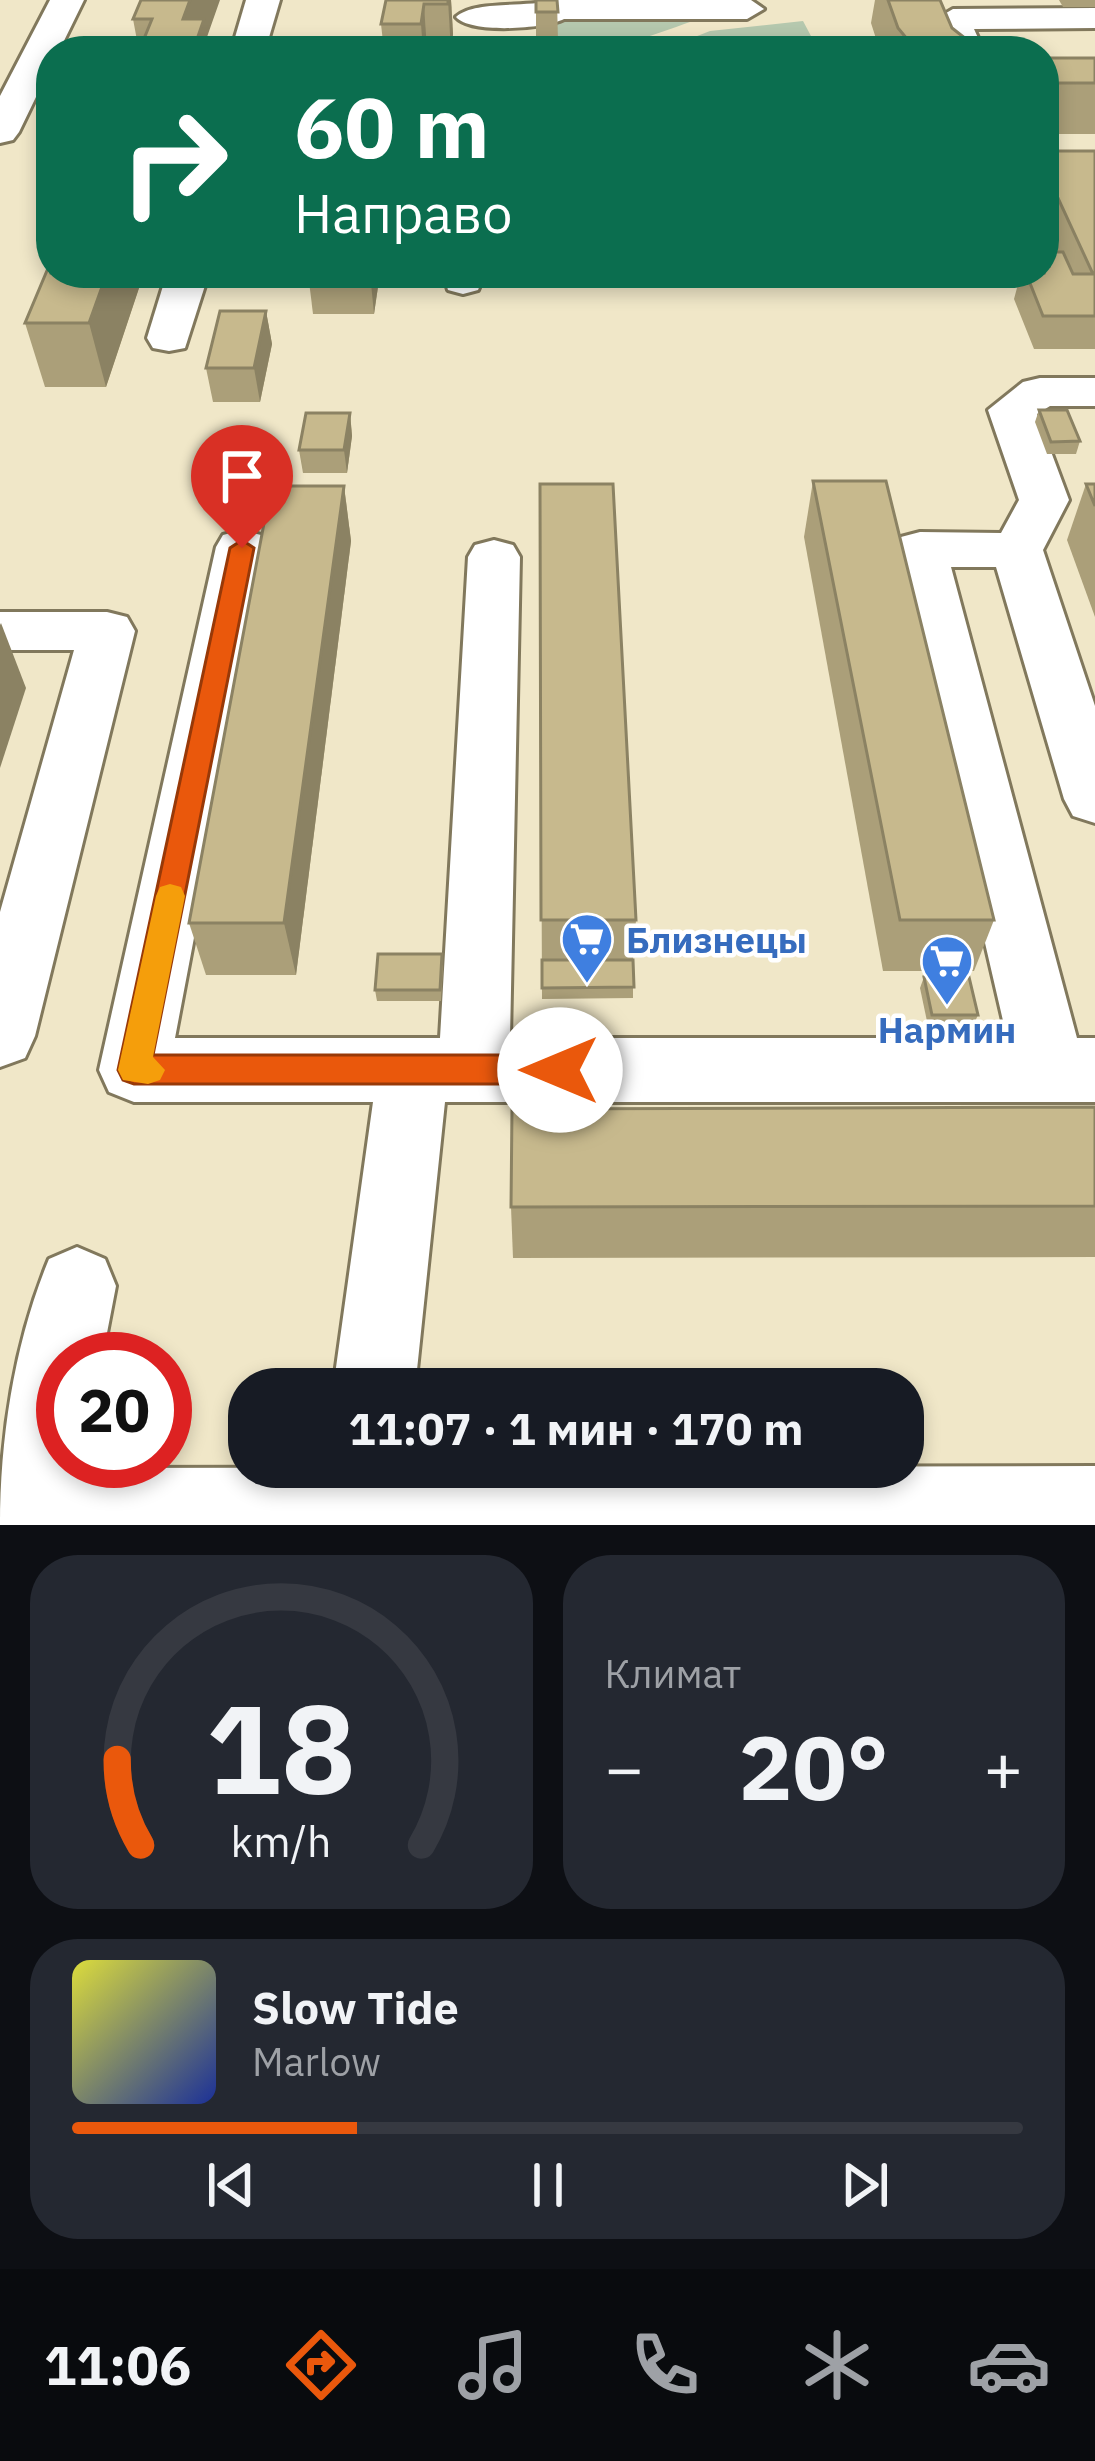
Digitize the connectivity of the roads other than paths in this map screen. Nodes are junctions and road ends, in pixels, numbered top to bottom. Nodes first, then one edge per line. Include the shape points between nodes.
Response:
1 (67, 0) edge
2 (263, 0) edge
3 (753, 4) edge
4 (437, 6) edge
5 (1095, 18) edge
6 (471, 34) edge
7 (52, 36) edge
8 (252, 36) edge
9 (675, 36) edge
10 (960, 36) edge
11 (36, 77) edge
12 (11, 139) edge
13 (184, 288) edge
14 (169, 338) dead end
15 (1095, 392) edge
16 (242, 548) dead end
17 (1016, 550) junction
18 (494, 556) dead end
19 (0, 631) edge
20 (1095, 799) edge
21 (0, 1036) edge
22 (444, 1070) junction
23 (1072, 1070) edge
24 (77, 1286) dead end
25 (379, 1368) edge
26 (348, 1488) edge
27 (377, 1488) edge
28 (1095, 1508) edge
29 (15, 1511) edge
30 (775, 1516) edge

1 - 7 street
2 - 8 street
3 - 6 street via 558,9
3 - 9 street
4 - 6 street
5 - 10 street via 953,19
11 - 12 street
13 - 14 street
15 - 17 street via 1040,392 1012,410 1044,500
16 - 22 street via 134,1070
17 - 20 street
17 - 23 street via 920,549
18 - 22 street
19 - 21 street via 107,631
22 - 23 street
22 - 25 street
24 - 29 street
26 - 29 street
27 - 30 street
28 - 30 street

